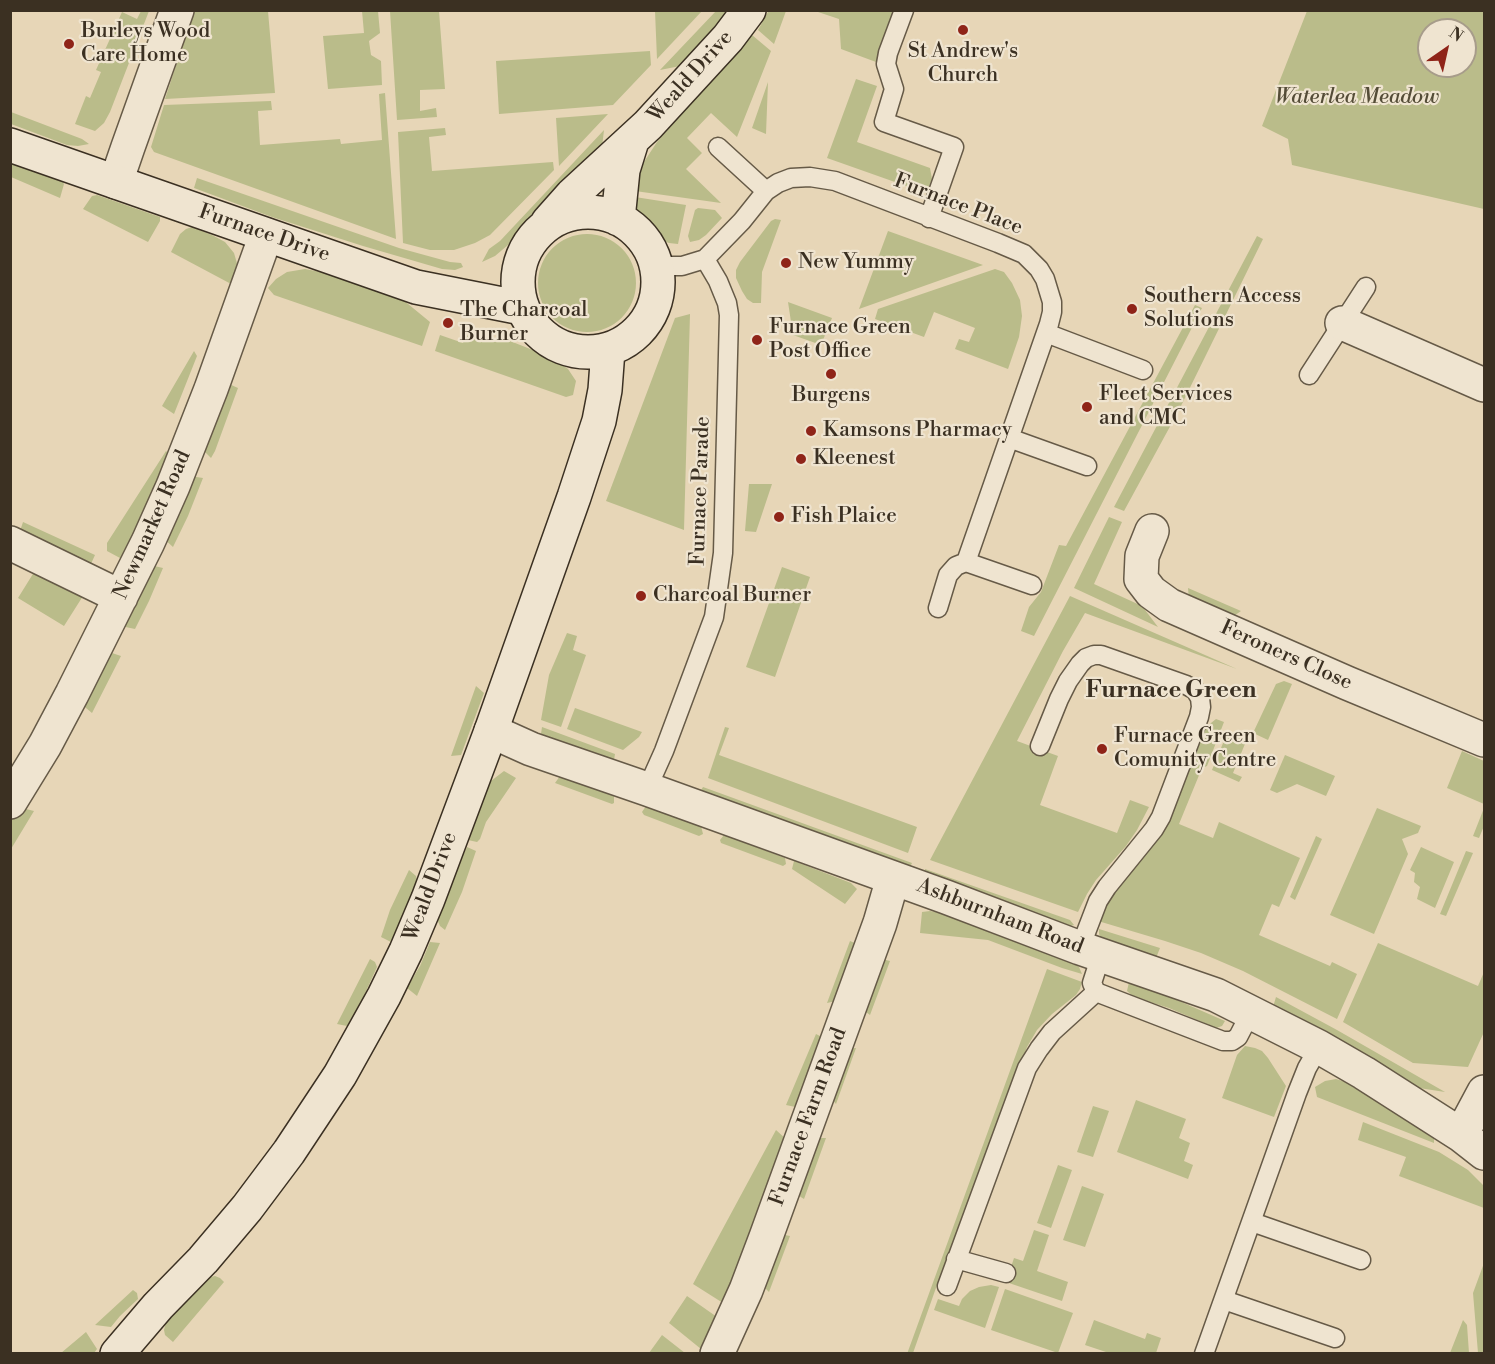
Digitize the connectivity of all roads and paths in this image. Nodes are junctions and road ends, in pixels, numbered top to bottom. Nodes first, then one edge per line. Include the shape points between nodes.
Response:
1 (177, 10) edge
2 (749, 10) edge
3 (904, 10) edge
4 (632, 141) junction
5 (10, 145) edge
6 (718, 147) dead end
7 (116, 182) junction
8 (766, 191) junction
9 (928, 218) junction
10 (618, 219) junction
11 (540, 230) junction
12 (266, 235) junction
13 (705, 259) junction
14 (656, 266) junction
15 (1366, 287) dead end
16 (522, 308) junction
17 (1342, 323) junction
18 (1046, 333) junction
19 (608, 350) junction
20 (1143, 370) dead end
21 (1309, 375) dead end
22 (1485, 386) edge
23 (1009, 438) junction
24 (1087, 466) dead end
25 (1152, 531) dead end
26 (10, 543) edge
27 (966, 562) junction
28 (1032, 585) dead end
29 (121, 597) junction
30 (938, 608) dead end
31 (491, 731) junction
32 (1485, 741) edge
33 (1040, 746) dead end
34 (647, 789) junction
35 (10, 802) edge
36 (893, 878) junction
37 (1090, 951) junction
38 (1096, 992) junction
39 (1251, 1012) junction
40 (1319, 1047) junction
41 (1485, 1092) edge
42 (1473, 1144) edge
43 (1252, 1222) junction
44 (956, 1259) junction
45 (1361, 1260) dead end
46 (1006, 1273) dead end
47 (947, 1286) dead end
48 (1224, 1300) junction
49 (1335, 1338) dead end
50 (117, 1353) edge
51 (717, 1353) edge
52 (1204, 1353) edge

1 - 7 street
2 - 4 street, Weald Drive
3 - 9 lane via 886,64 894,89 884,122 954,147
4 - 10 street, Weald Drive via 622,170
4 - 11 street, Weald Drive
5 - 7 street, Furnace Drive
6 - 8 lane
7 - 12 street, Furnace Drive
8 - 9 lane, Furnace Place via 791,178 835,181
8 - 13 lane, Furnace Place
9 - 18 lane, Furnace Place via 1014,249 1031,260 1045,279 1052,302
10 - 11 street via 577,212
10 - 14 street via 635,230 648,246
11 - 16 street via 526,247 519,267
12 - 16 street, Furnace Drive via 416,287
12 - 29 street, Newmarket Road via 173,486
13 - 14 lane via 682,266
13 - 34 lane, Furnace Parade via 718,281 729,315 723,553 711,626
14 - 19 street via 658,286 643,326
15 - 17 lane
16 - 19 street via 548,340 567,349
17 - 21 lane
17 - 22 street
18 - 20 lane
18 - 23 lane, Furnace Place
19 - 31 street, Weald Drive via 598,421
23 - 24 lane
23 - 27 lane, Furnace Place
25 - 32 street, Feroners Close via 1142,556 1141,579 1169,605
26 - 29 street
27 - 28 lane
27 - 30 lane via 948,575
29 - 35 street, Newmarket Road via 50,735
31 - 34 street, Ashburnham Road
31 - 50 street, Weald Drive via 406,951 340,1075 247,1208
33 - 37 lane via 1068,681 1080,664 1094,655 1186,686 1200,698 1199,717 1161,817 1098,901
34 - 36 street, Ashburnham Road
36 - 37 street, Ashburnham Road
36 - 51 street, Furnace Farm Road via 766,1237
37 - 38 lane
37 - 39 street, Ashburnham Road via 1216,995
38 - 39 lane via 1223,1041 1238,1037
38 - 44 lane via 1052,1032 1027,1068
39 - 40 street, Ashburnham Road
40 - 42 street, Ashburnham Road
40 - 43 lane via 1297,1093
41 - 42 street
43 - 45 lane
43 - 48 lane
44 - 46 lane
44 - 47 lane
48 - 49 lane
48 - 52 lane

